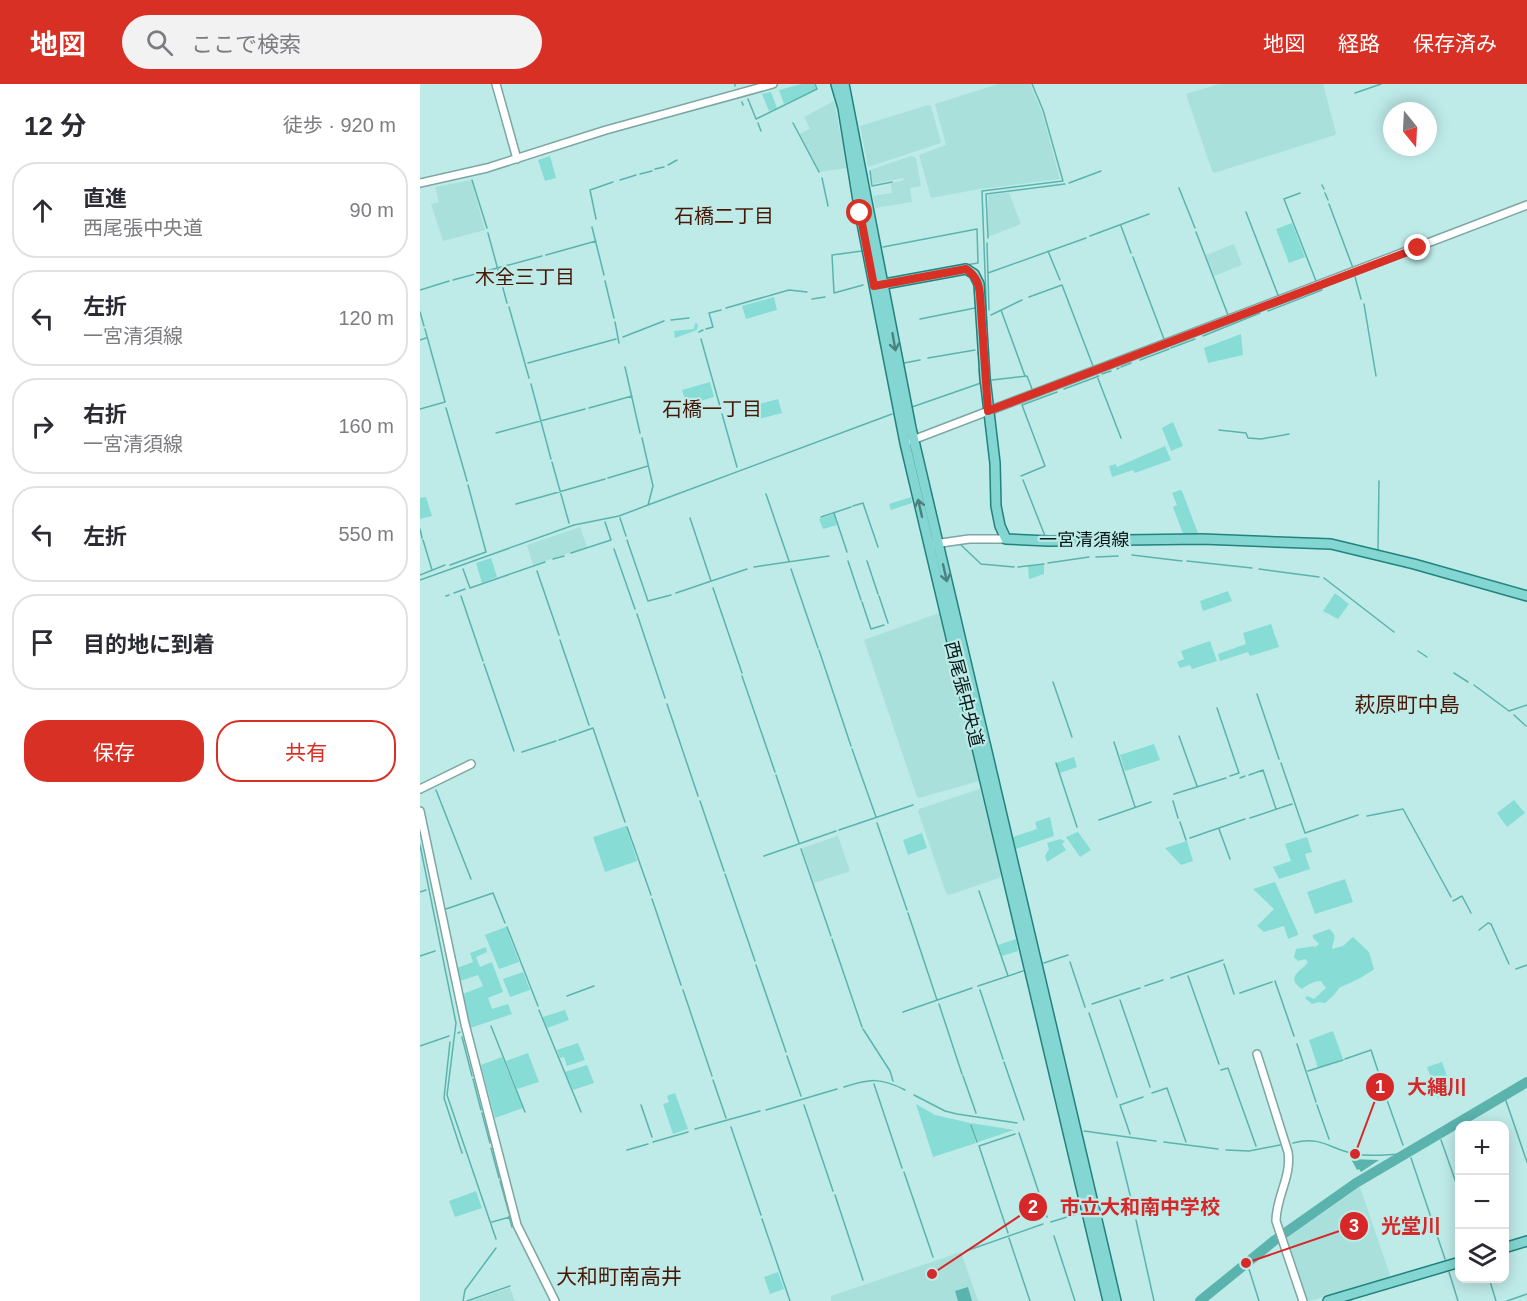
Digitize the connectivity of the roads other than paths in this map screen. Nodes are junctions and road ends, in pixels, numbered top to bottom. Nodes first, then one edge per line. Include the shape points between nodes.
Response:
1 (496, 84) edge
2 (772, 84) edge
3 (836, 84) edge
4 (844, 84) edge
5 (517, 159) junction
6 (420, 183) edge
7 (1527, 205) edge
8 (879, 285) junction
9 (988, 411) junction
10 (909, 442) junction
11 (1006, 539) junction
12 (933, 544) junction
13 (1527, 596) edge
14 (471, 764) dead end
15 (420, 789) edge
16 (420, 811) edge
17 (1257, 1054) dead end
18 (1527, 1241) edge
19 (1509, 1246) edge
20 (1455, 1263) edge
21 (555, 1301) edge
22 (1108, 1301) edge
23 (1116, 1301) edge
24 (1303, 1301) edge
25 (1328, 1301) edge

1 - 5 street
2 - 5 street
3 - 8 main road, 西尾張中央道
4 - 8 main road, 西尾張中央道
5 - 6 street
7 - 9 street
8 - 9 main road via 966,269 974,274 979,284
8 - 10 main road, 西尾張中央道
9 - 10 street
9 - 11 main road via 996,506
10 - 12 main road, 西尾張中央道
11 - 12 street
11 - 13 main road, 一宮清須線 via 1202,539 1330,544
12 - 22 main road, 西尾張中央道
12 -> 23 main road, 西尾張中央道
14 - 15 street
16 - 21 street via 465,1024 517,1225
17 - 24 street via 1287,1148 1289,1161 1276,1212
18 - 19 main road
20 - 25 main road

